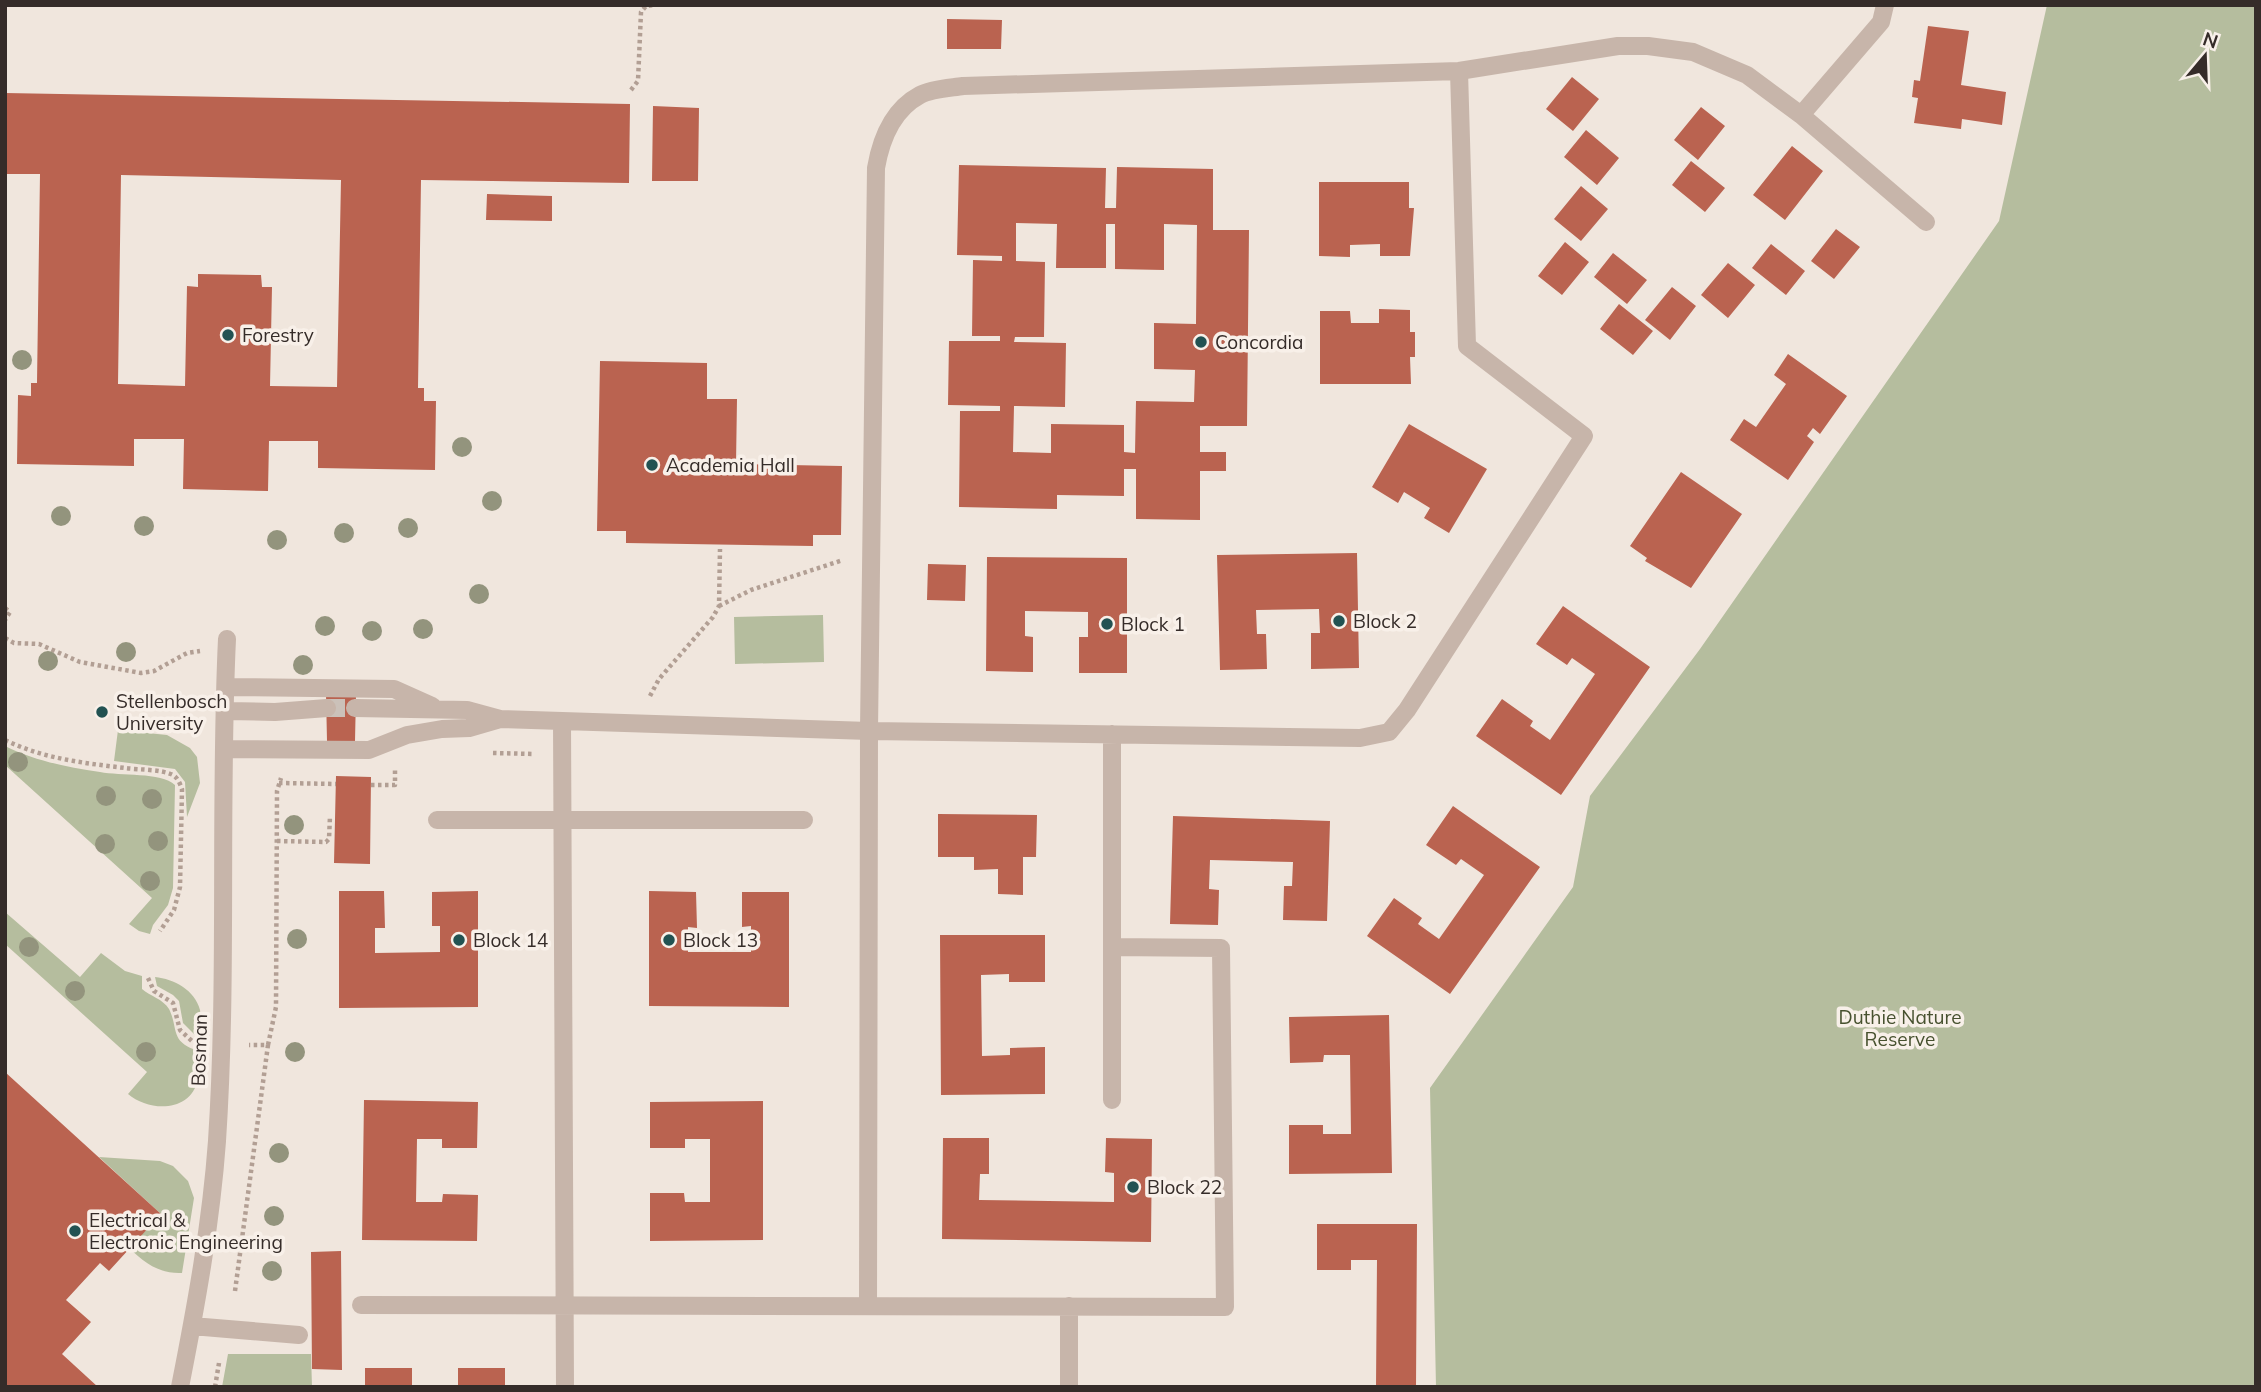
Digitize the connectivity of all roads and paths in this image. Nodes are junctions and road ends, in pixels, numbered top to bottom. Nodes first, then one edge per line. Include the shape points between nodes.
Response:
1 (655, 5) edge
2 (1885, 5) edge
3 (1459, 71) junction
4 (631, 90) dead end
5 (1801, 115) junction
6 (1926, 222) dead end
7 (720, 549) dead end
8 (854, 556) dead end
9 (719, 606) junction
10 (5, 608) edge
11 (5, 620) edge
12 (5, 638) edge
13 (227, 639) dead end
14 (200, 651) dead end
15 (226, 687) junction
16 (275, 688) junction
17 (648, 699) dead end
18 (327, 708) tunnel mouth
19 (355, 708) tunnel mouth
20 (440, 709) junction
21 (226, 711) junction
22 (275, 712) junction
23 (500, 719) junction
24 (562, 721) junction
25 (869, 731) junction
26 (1112, 734) junction
27 (5, 740) edge
28 (225, 749) junction
29 (483, 752) dead end
30 (535, 754) dead end
31 (407, 765) dead end
32 (283, 771) dead end
33 (279, 783) junction
34 (335, 784) dead end
35 (371, 785) dead end
36 (330, 816) dead end
37 (437, 820) dead end
38 (563, 820) junction
39 (804, 820) dead end
40 (277, 841) junction
41 (160, 931) dead end
42 (1112, 947) junction
43 (148, 978) dead end
44 (193, 1043) dead end
45 (244, 1044) dead end
46 (268, 1045) junction
47 (1112, 1100) dead end
48 (235, 1292) dead end
49 (361, 1305) dead end
50 (565, 1306) junction
51 (868, 1306) junction
52 (1069, 1306) junction
53 (192, 1326) junction
54 (299, 1335) dead end
55 (219, 1363) dead end
56 (180, 1387) edge
57 (215, 1387) edge
58 (565, 1387) edge
59 (1069, 1387) edge

1 - 4 path via 641,12 638,81
2 - 5 street via 1881,22
3 - 5 street via 1618,46 1648,46 1693,52 1747,75
3 - 25 street via 963,86 920,94 894,116 880,145 876,168
3 - 26 street via 1467,346 1584,436 1389,732 1360,738
5 - 6 street
7 - 9 path
8 - 9 path via 751,590
9 - 17 path
10 - 11 path via 10,612
12 - 14 path via 39,644 80,662 141,673
13 - 15 street, Bosman
15 - 16 street
15 - 21 street, Bosman
16 - 20 street via 394,688
16 - 22 street
18 - 22 street
19 - 20 street
20 - 23 street
21 - 22 street
21 - 28 street, Bosman
23 - 24 street
23 - 28 street via 469,728 407,735 369,750
24 - 25 street
24 - 38 street
25 - 26 street
25 - 51 street
26 - 42 street
27 - 41 path via 61,760 173,775 179,781 180,887 174,910
28 - 53 street, Bosman via 217,1142
29 - 30 path
31 - 35 path via 395,770 395,785
32 - 33 path
33 - 34 path
33 - 40 path
36 - 40 path via 326,842
37 - 38 street
38 - 39 street
38 - 50 street
40 - 46 path via 276,1007
42 - 47 street
42 - 52 street via 1221,948 1225,1307
43 - 44 path via 154,991 173,1003 180,1030
45 - 46 path
46 - 48 path
49 - 50 street
50 - 51 street
50 - 58 street
51 - 52 street
52 - 59 street
53 - 54 street
53 - 56 street, Bosman
55 - 57 path

